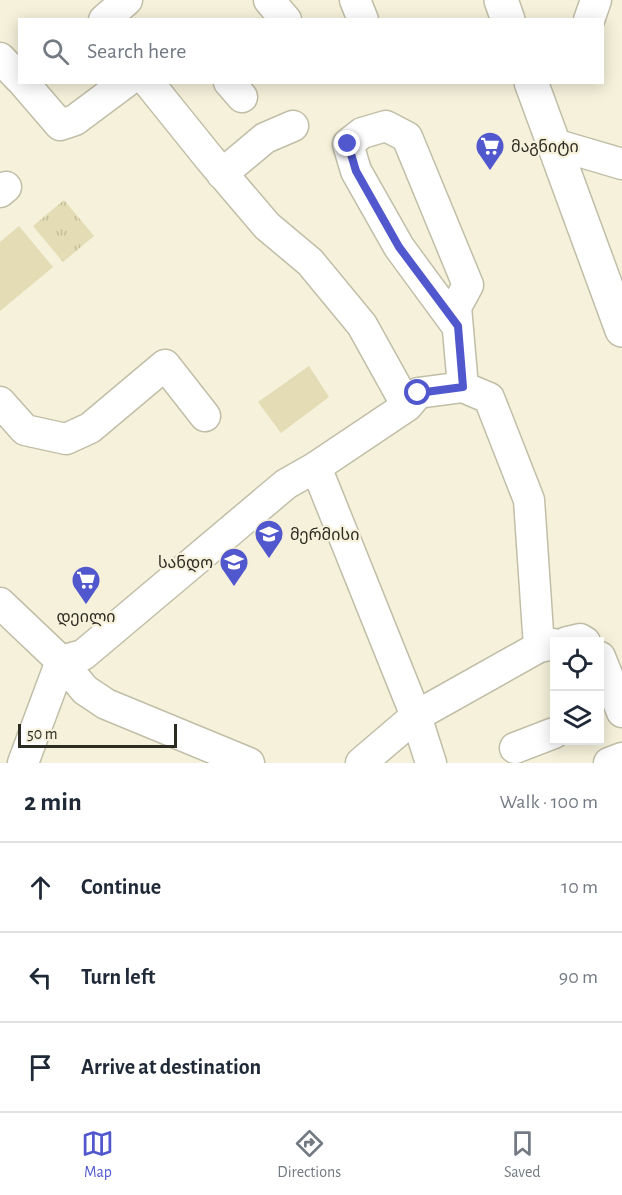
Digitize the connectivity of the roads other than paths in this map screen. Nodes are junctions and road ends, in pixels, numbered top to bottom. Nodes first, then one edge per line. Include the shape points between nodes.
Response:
1 (127, 0) edge
2 (269, 0) edge
3 (355, 0) edge
4 (501, 0) edge
5 (596, 0) edge
6 (106, 18) edge
7 (284, 18) edge
8 (362, 18) edge
9 (507, 18) edge
10 (590, 18) edge
11 (0, 58) edge
12 (18, 76) edge
13 (26, 84) edge
14 (142, 84) edge
15 (145, 84) edge
16 (532, 84) edge
17 (293, 126) dead end
18 (554, 144) junction
19 (622, 164) edge
20 (222, 174) junction
21 (458, 326) junction
22 (622, 330) edge
23 (463, 387) junction
24 (0, 402) edge
25 (407, 406) junction
26 (205, 416) dead end
27 (316, 467) junction
28 (0, 603) edge
29 (553, 637) edge
30 (550, 646) edge
31 (61, 661) junction
32 (604, 673) edge
33 (614, 712) edge
34 (416, 716) junction
35 (550, 735) edge
36 (515, 748) dead end
37 (622, 758) edge
38 (23, 763) edge
39 (249, 763) edge
40 (361, 763) edge
41 (431, 763) edge
42 (609, 763) edge

1 - 6 street
2 - 7 street
3 - 8 street
4 - 9 main road
5 - 10 street
11 - 12 street
13 - 14 street via 60,125
15 - 20 street
16 - 18 main road
17 - 20 street via 265,138
18 - 19 street
18 - 22 main road
20 - 25 street via 267,226 310,262 362,326
21 - 21 street via 456,307 468,285 407,137 386,126 362,133 348,144 356,171 399,247
21 - 23 street
23 - 25 street via 418,393
23 - 29 street via 489,398 529,500
24 - 26 street via 25,430 66,439 90,428 165,365
25 - 27 street
27 - 31 street via 286,484 83,655
27 - 34 street
28 - 31 street
30 - 34 street
31 - 38 street
31 - 39 street via 85,690 106,704
32 - 33 street
34 - 40 street
34 - 41 street
35 - 36 street
37 - 42 street

